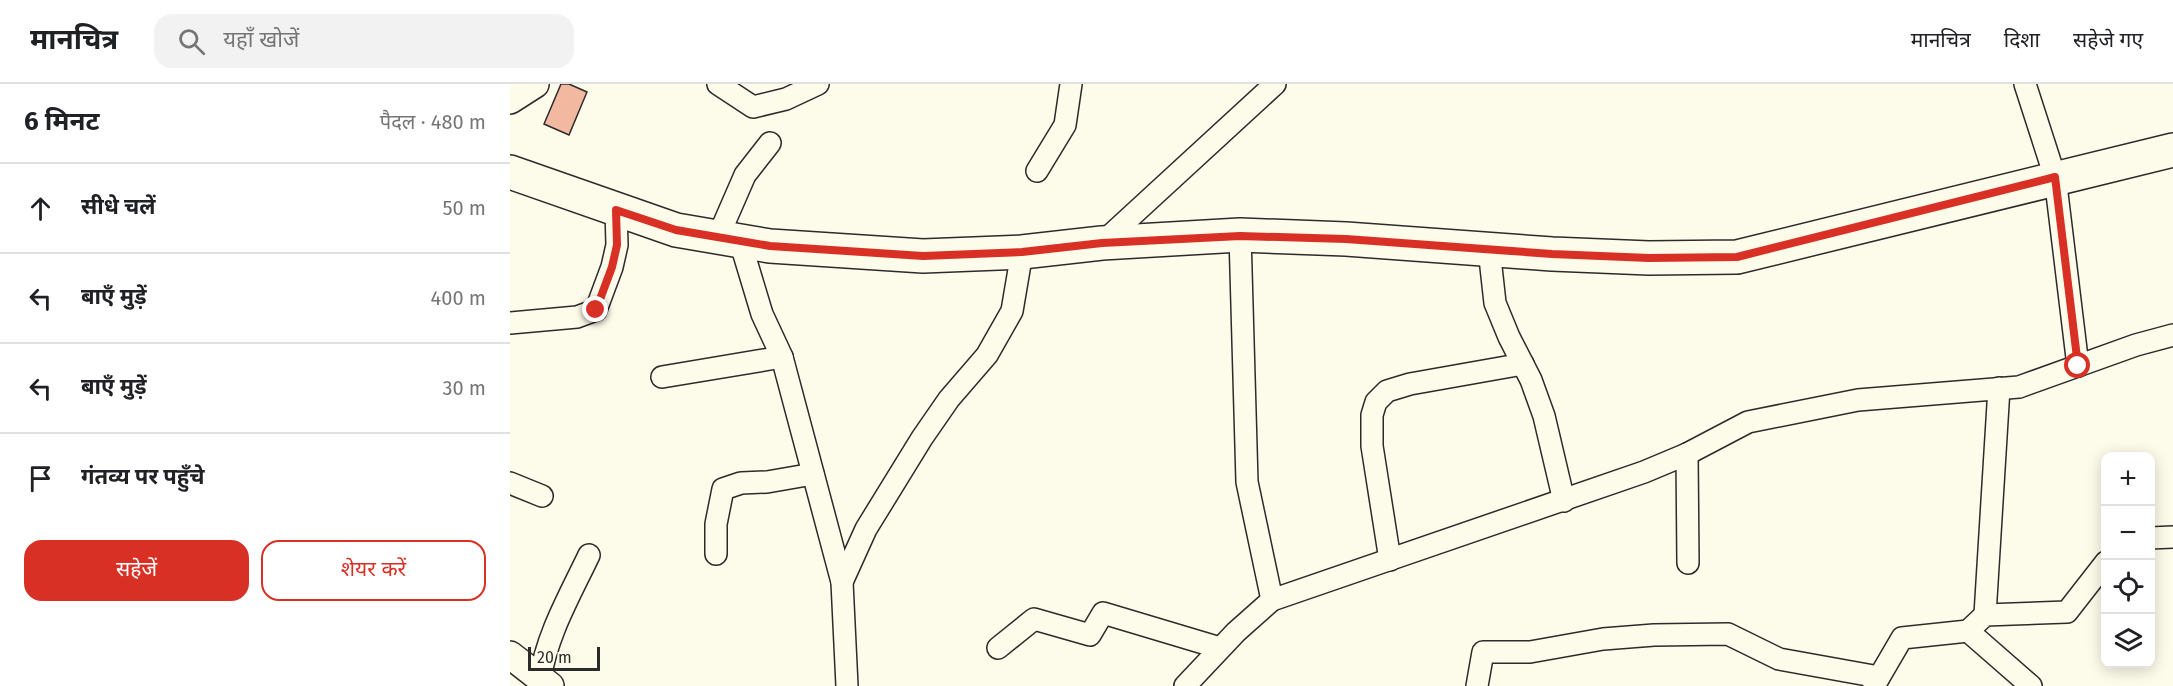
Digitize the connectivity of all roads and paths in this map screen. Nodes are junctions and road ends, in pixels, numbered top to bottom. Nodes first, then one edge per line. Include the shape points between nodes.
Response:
1 (535, 84) edge
2 (718, 84) edge
3 (818, 84) edge
4 (1071, 84) edge
5 (1275, 84) edge
6 (2025, 84) edge
7 (510, 100) edge
8 (771, 143) dead end
9 (2173, 150) edge
10 (1037, 171) dead end
11 (510, 172) edge
12 (2055, 177) junction
13 (616, 210) junction
14 (1240, 236) junction
15 (729, 239) junction
16 (1102, 243) junction
17 (1489, 249) junction
18 (1022, 252) junction
19 (510, 323) edge
20 (2173, 335) edge
21 (782, 357) junction
22 (1523, 364) junction
23 (2078, 366) junction
24 (662, 377) dead end
25 (1999, 388) junction
26 (1688, 454) junction
27 (813, 474) junction
28 (510, 483) edge
29 (542, 496) dead end
30 (1564, 501) junction
31 (2173, 537) edge
32 (2155, 538) edge
33 (716, 554) dead end
34 (589, 555) dead end
35 (1390, 560) junction
36 (1688, 563) dead end
37 (2101, 568) edge
38 (842, 582) junction
39 (1272, 600) junction
40 (1985, 615) junction
41 (1968, 631) junction
42 (998, 648) dead end
43 (1220, 648) junction
44 (510, 655) edge
45 (1877, 681) edge
46 (545, 683) edge
47 (847, 686) edge
48 (1185, 686) edge
49 (1477, 686) edge
50 (2031, 686) edge

1 - 7 street
2 - 3 street via 753,107 786,99
4 - 10 street via 1065,125
5 - 16 street
6 - 12 street
8 - 15 street via 745,175
9 - 12 main road
11 - 13 main road
12 - 17 main road via 1737,257 1649,258
12 - 23 street
13 - 15 main road via 676,230
13 - 19 street via 617,245 596,310 577,317
14 - 16 main road
14 - 17 main road
14 - 39 street via 1247,482
15 - 18 main road via 770,246 923,256
15 - 21 street
16 - 18 main road
17 - 22 street via 1495,303
18 - 38 street via 1012,311 987,356 949,399 922,438 866,529
20 - 23 street
21 - 24 street
21 - 27 street
22 - 30 street via 1544,416
22 - 35 street via 1410,384 1388,391 1376,402 1372,446
23 - 25 street via 2019,387
25 - 26 street via 1858,400 1748,422
25 - 40 street
26 - 30 street
26 - 36 street
27 - 33 street via 723,489 716,524
27 - 38 street
28 - 29 street
30 - 35 street
31 - 32 street
34 - 46 street via 543,659
35 - 39 street
37 - 40 street via 2067,612
38 - 47 street
39 - 43 street
40 - 41 street
41 - 45 street via 1902,638
41 - 50 street
42 - 43 street via 1034,619 1090,635 1103,613
43 - 48 street
44 - 46 street
45 - 49 street via 1779,659 1728,634 1654,635 1530,652 1483,652

